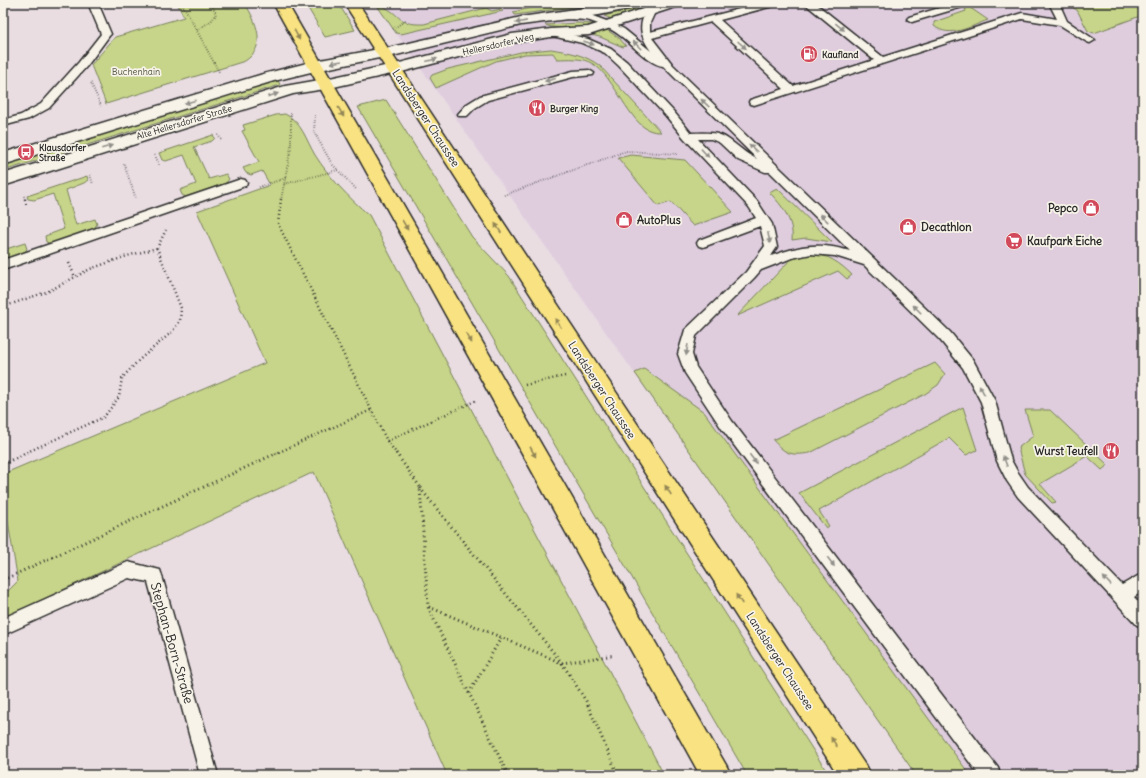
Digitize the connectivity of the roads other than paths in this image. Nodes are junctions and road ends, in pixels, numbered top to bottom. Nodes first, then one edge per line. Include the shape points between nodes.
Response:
1 (93, 3) edge
2 (280, 3) edge
3 (351, 3) edge
4 (674, 3) edge
5 (773, 3) edge
6 (809, 3) edge
7 (926, 3) edge
8 (966, 3) edge
9 (1054, 3) edge
10 (645, 8) edge
11 (938, 11) junction
12 (559, 15) junction
13 (713, 19) junction
14 (912, 19) dead end
15 (1063, 23) junction
16 (609, 25) junction
17 (551, 33) junction
18 (647, 36) junction
19 (1090, 40) dead end
20 (384, 53) junction
21 (357, 58) joint
22 (881, 60) junction
23 (669, 67) junction
24 (394, 69) junction
25 (589, 73) dead end
26 (320, 75) junction
27 (368, 75) joint
28 (790, 89) junction
29 (754, 102) dead end
30 (463, 114) dead end
31 (3, 123) edge
32 (688, 136) junction
33 (3, 159) edge
34 (777, 173) junction
35 (3, 180) edge
36 (241, 183) dead end
37 (764, 220) junction
38 (703, 243) dead end
39 (870, 262) junction
40 (3, 265) edge
41 (757, 267) junction
42 (1143, 581) edge
43 (1121, 596) junction
44 (1143, 619) edge
45 (3, 627) edge
46 (209, 775) edge
47 (716, 775) edge
48 (855, 775) edge
49 (991, 775) edge

1 - 31 lane via 106,34 84,64 45,106 25,117
2 -> 26 main road
3 - 20 main road, Landsberger Chaussee
4 - 10 street, Hellersdorfer Weg
5 - 13 lane
6 -> 22 lane
7 - 11 lane
8 - 11 lane
9 - 15 lane
10 - 12 street, Hellersdorfer Weg
10 - 16 street, Hellersdorfer Weg
10 - 18 lane via 644,29
11 - 14 lane
12 - 16 lane via 590,18
12 -> 20 street, Hellersdorfer Weg via 521,21
13 - 18 lane
13 -> 28 lane
15 - 19 lane
15 - 22 lane via 1022,16
16 - 17 street, Hellersdorfer Weg via 590,31
23 -> 16 lane
24 -> 17 street, Hellersdorfer Weg via 512,39
17 -> 32 lane via 585,41 608,51 644,86
18 - 23 lane
20 - 21 street, Hellersdorfer Weg
20 - 24 main road, Landsberger Chaussee
21 -> 26 street, Alte Hellersdorfer Straße
22 - 28 lane
34 -> 23 lane
24 - 27 street, Hellersdorfer Weg
48 -> 24 main road, Landsberger Chaussee
25 -> 30 lane via 573,74 484,98
26 - 27 street, Alte Hellersdorfer Straße
26 -> 33 street, Alte Hellersdorfer Straße via 269,77
35 -> 26 street, Alte Hellersdorfer Straße via 291,89
26 -> 47 main road
28 - 29 lane
32 - 34 lane via 712,136 724,141 742,156
32 -> 37 lane via 753,204
39 -> 34 lane
36 - 40 lane
37 - 38 lane
37 -> 41 lane via 771,247
39 - 41 lane via 838,251 817,248 787,254
43 -> 39 lane via 1023,492 1012,476 1004,461 988,401 968,364 945,336
41 -> 49 lane via 690,334 685,354 690,369 727,425
42 - 43 lane
43 - 44 lane
45 - 46 lane, Stephan-Born-Straße via 128,570 154,576

